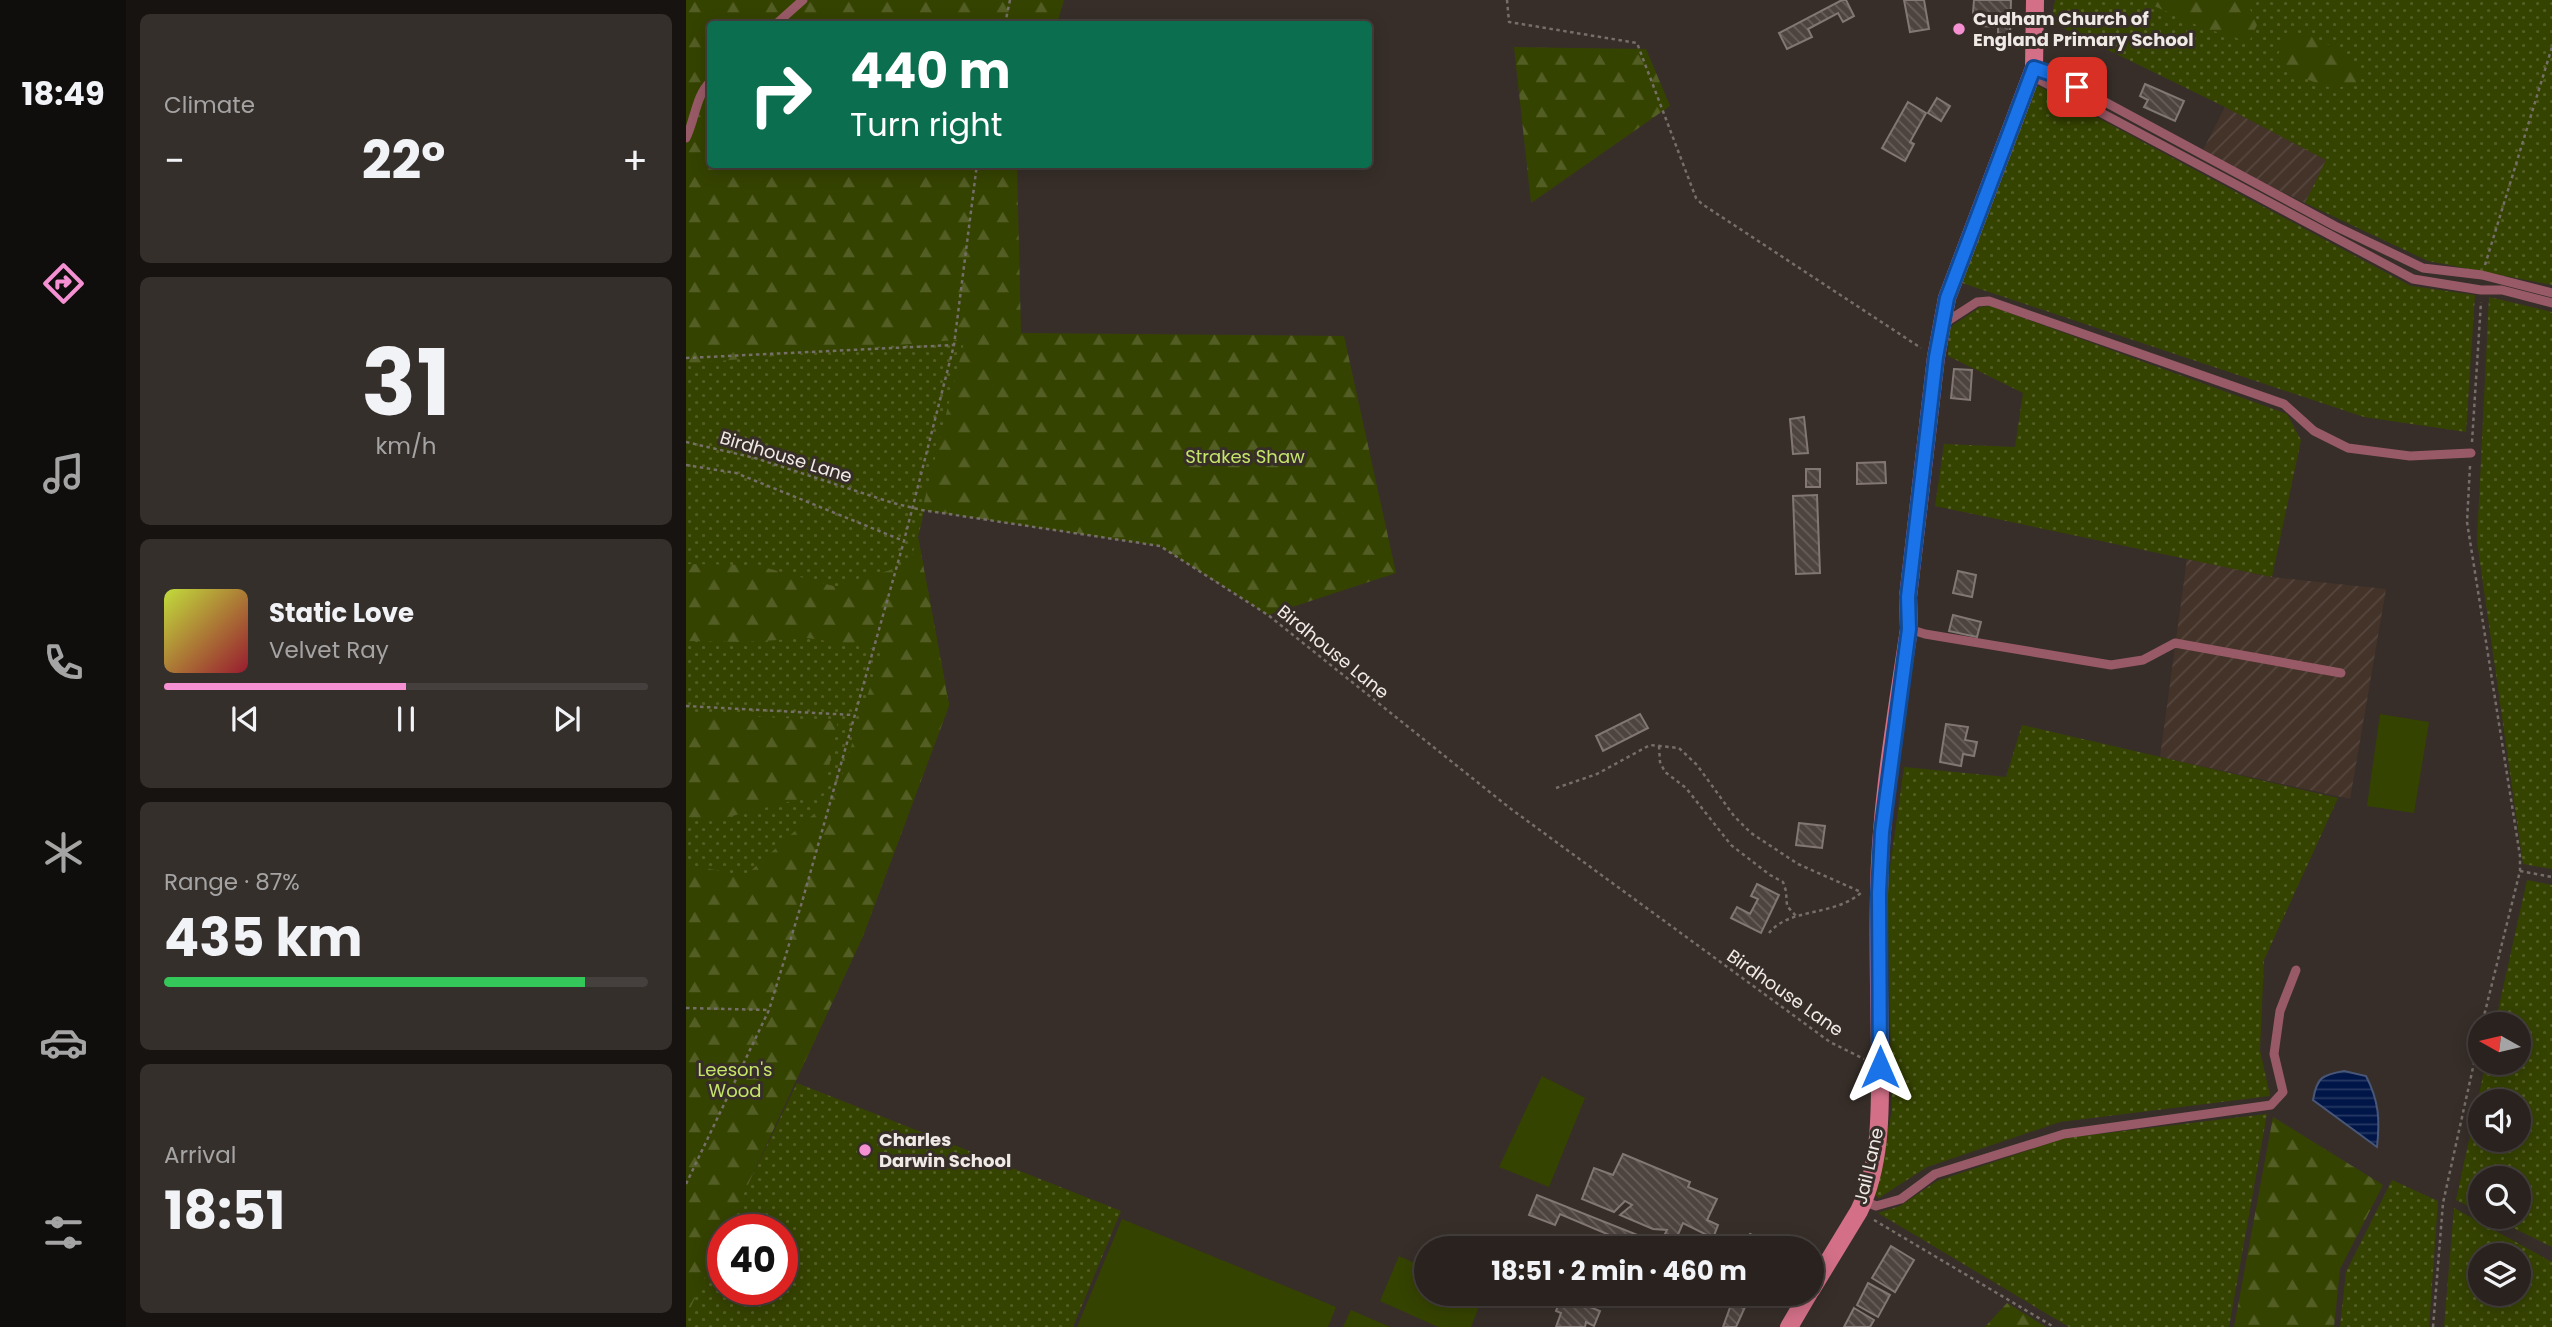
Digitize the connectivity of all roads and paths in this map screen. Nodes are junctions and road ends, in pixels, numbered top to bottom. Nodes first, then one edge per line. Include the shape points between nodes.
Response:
1 (803, 0) edge
2 (1010, 0) edge
3 (1507, 0) edge
4 (2035, 0) edge
5 (778, 21) edge
6 (1006, 21) edge
7 (2552, 47) edge
8 (2033, 72) junction
9 (707, 85) edge
10 (686, 138) edge
11 (976, 168) edge
12 (2482, 275) junction
13 (2481, 290) junction
14 (2552, 293) edge
15 (2552, 303) edge
16 (1942, 325) junction
17 (954, 345) junction
18 (1936, 357) junction
19 (686, 358) edge
20 (686, 442) edge
21 (2471, 453) junction
22 (686, 465) edge
23 (912, 507) junction
24 (904, 541) junction
25 (1909, 629) junction
26 (2341, 673) dead end
27 (686, 706) edge
28 (853, 715) junction
29 (1659, 746) junction
30 (1556, 788) dead end
31 (2520, 871) junction
32 (2552, 877) edge
33 (1870, 892) junction
34 (1796, 916) junction
35 (1769, 933) dead end
36 (2296, 971) dead end
37 (686, 1008) edge
38 (769, 1010) junction
39 (2485, 1012) edge
40 (1880, 1067) junction
41 (2471, 1075) edge
42 (686, 1184) edge
43 (1862, 1206) junction
44 (1824, 1269) edge
45 (1802, 1306) edge
46 (1789, 1327) edge
47 (2054, 1327) edge
48 (2433, 1327) edge

1 - 5 lane
2 - 6 path
3 - 18 path via 1509,22 1637,43 1696,198
4 - 8 street, Jail Lane
7 - 12 path
8 - 12 lane via 2055,75 2334,226 2423,268
8 - 13 lane via 2413,279
8 - 16 street, Jail Lane via 1947,298
9 - 10 lane
11 - 17 path
12 - 14 lane
13 - 15 lane via 2502,290
13 - 21 path
16 - 18 street, Jail Lane
16 - 21 lane via 1977,302 1989,301 2284,404 2314,431 2348,448 2410,456
17 - 19 path
17 - 23 path
18 - 25 street, Jail Lane via 1908,597
20 - 23 path, Birdhouse Lane via 755,458
21 - 31 path via 2467,522
22 - 24 path via 736,473
23 - 24 path
23 - 40 path, Birdhouse Lane via 1160,546 1268,615 1511,809 1819,1034
24 - 28 path
25 - 26 lane via 2111,665 2143,660 2175,643
25 - 33 street, Jail Lane
27 - 28 path
28 - 38 path
29 - 30 path via 1650,745 1597,774
29 - 33 path via 1679,748 1688,756 1751,833 1798,864
29 - 34 path via 1665,772 1697,800 1731,845 1783,882 1787,906
31 - 32 path
31 - 39 path
33 - 34 path via 1837,907
33 - 40 street, Jail Lane
34 - 35 path via 1776,924
36 - 43 lane via 2280,1011 2274,1054 2283,1092 2271,1105 2064,1134 1935,1174 1901,1199
37 - 38 path
38 - 42 path
40 - 43 street, Jail Lane via 1881,1113
41 - 48 path via 2443,1203
43 - 44 street, Jail Lane
43 - 47 path
45 - 46 street, Jail Lane

